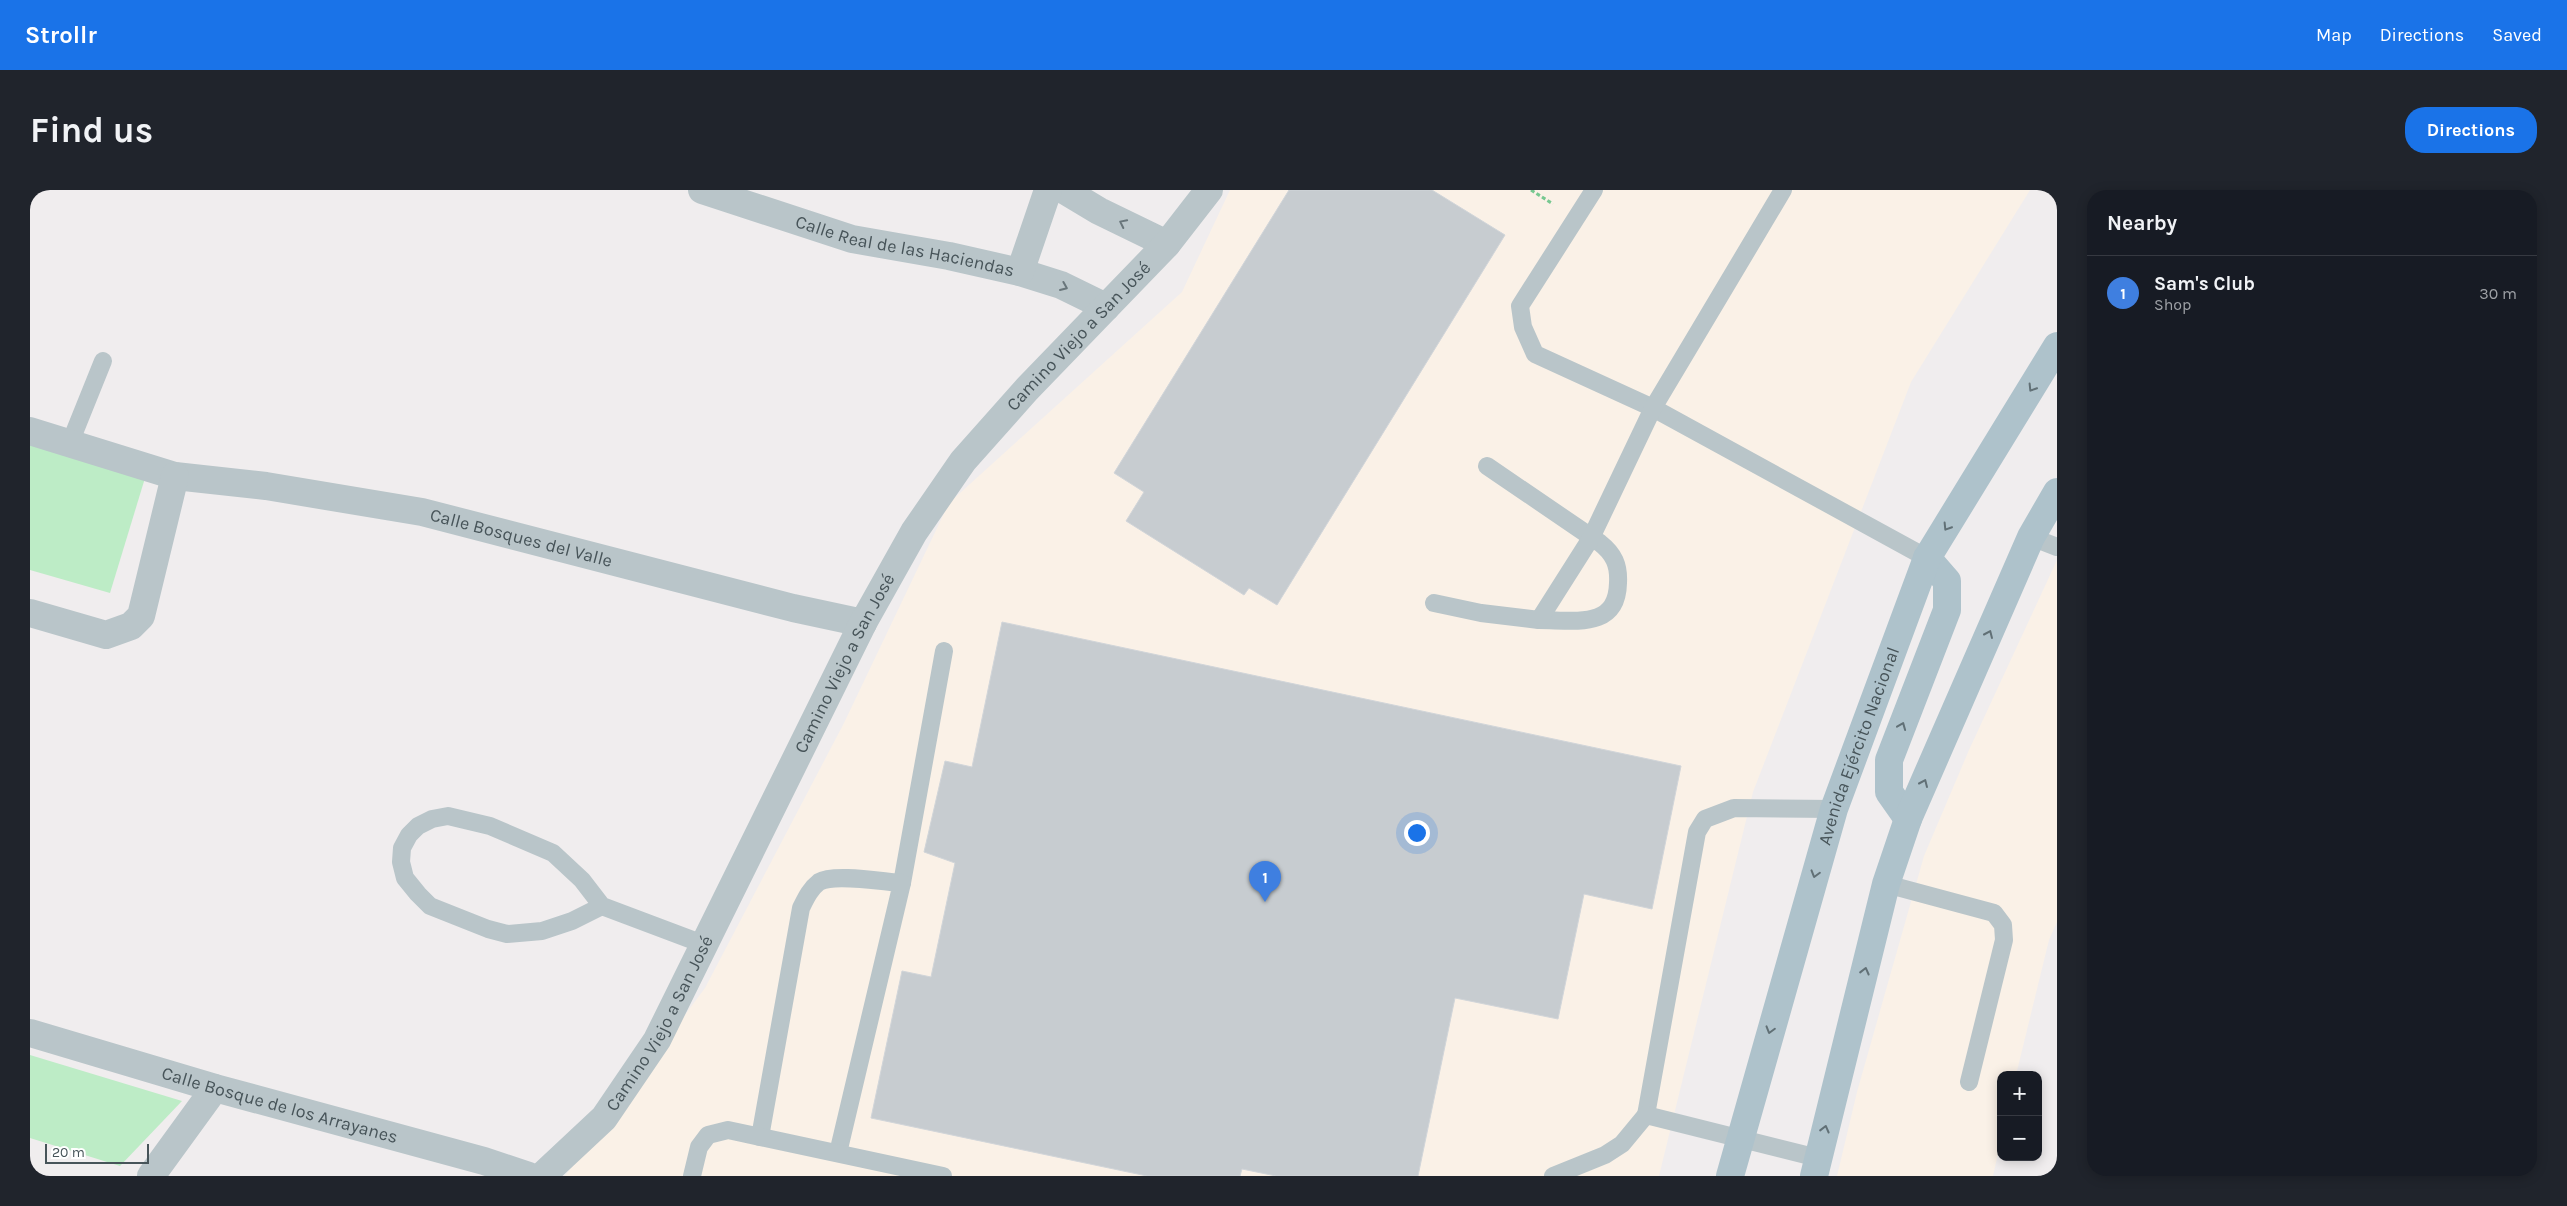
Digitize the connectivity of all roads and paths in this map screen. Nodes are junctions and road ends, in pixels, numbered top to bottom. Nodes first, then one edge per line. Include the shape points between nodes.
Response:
1 (702, 190) edge
2 (1048, 190) edge
3 (1064, 190) edge
4 (1209, 190) edge
5 (1594, 190) edge
6 (1783, 190) edge
7 (1166, 244) junction
8 (1020, 272) junction
9 (1106, 306) junction
10 (2057, 346) edge
11 (103, 361) dead end
12 (1652, 408) junction
13 (30, 431) edge
14 (70, 443) junction
15 (1487, 466) dead end
16 (175, 476) junction
17 (2057, 492) edge
18 (2031, 537) junction
19 (1591, 538) junction
20 (2057, 547) edge
21 (1927, 558) junction
22 (1434, 603) dead end
23 (30, 613) edge
24 (1539, 620) junction
25 (862, 623) junction
26 (944, 651) dead end
27 (1834, 809) junction
28 (1908, 819) junction
29 (902, 883) junction
30 (1886, 884) junction
31 (602, 906) junction
32 (703, 944) junction
33 (30, 1033) edge
34 (1969, 1082) dead end
35 (215, 1088) junction
36 (1646, 1115) junction
37 (760, 1137) junction
38 (1740, 1137) junction
39 (838, 1154) junction
40 (1816, 1167) edge
41 (151, 1176) edge
42 (529, 1176) edge
43 (542, 1176) edge
44 (692, 1176) edge
45 (943, 1176) edge
46 (1553, 1176) edge
47 (1730, 1176) edge

1 - 8 street, Calle Real de las Haciendas via 852,239
2 - 8 street
7 -> 3 street
4 - 7 street, Camino Viejo a San José
5 - 12 lane via 1520,306 1523,327 1535,354
6 - 12 lane
7 - 9 street, Camino Viejo a San José
8 -> 9 street, Calle Real de las Haciendas via 1061,285
9 - 25 street, Camino Viejo a San José via 963,461 914,532
10 -> 21 main road, Avenida Ejército Nacional
11 - 14 lane
12 - 19 lane
12 - 21 lane
13 - 14 street, Calle Bosques del Valle
14 - 16 street, Calle Bosques del Valle
15 - 19 lane
16 - 23 street via 140,616 131,626 106,635
16 - 25 street, Calle Bosques del Valle via 266,486 422,512
17 - 18 main road
18 - 20 lane
28 -> 18 main road
19 - 24 lane
19 - 24 lane via 1611,552 1618,568 1618,598 1604,615 1586,619
21 - 27 main road, Avenida Ejército Nacional
28 -> 21 main road via 1890,792 1889,760 1947,610 1947,581
22 - 24 lane
25 - 32 street, Camino Viejo a San José
26 - 29 lane
27 - 36 lane via 1734,808 1706,819 1697,832
27 -> 38 main road, Avenida Ejército Nacional
28 - 30 main road
29 - 37 lane via 833,878 820,882 808,893 801,908
29 - 39 lane
30 - 34 lane via 1994,913 2003,925 2004,940
40 -> 30 main road
31 - 31 lane via 582,880 554,853 490,826 448,816 432,819 408,835 402,848 405,878 430,906 488,929 507,934 542,931
31 - 32 lane
32 - 43 street, Camino Viejo a San José via 657,1040 604,1118
33 - 35 street, Calle Bosque de los Arrayanes
35 - 41 street
35 - 42 street, Calle Bosque de los Arrayanes
36 - 38 lane
36 - 46 lane via 1622,1144 1605,1155
37 - 39 lane
37 - 44 lane via 728,1130 708,1135 699,1148
38 - 40 lane
38 - 47 main road, Avenida Ejército Nacional
39 - 45 lane

